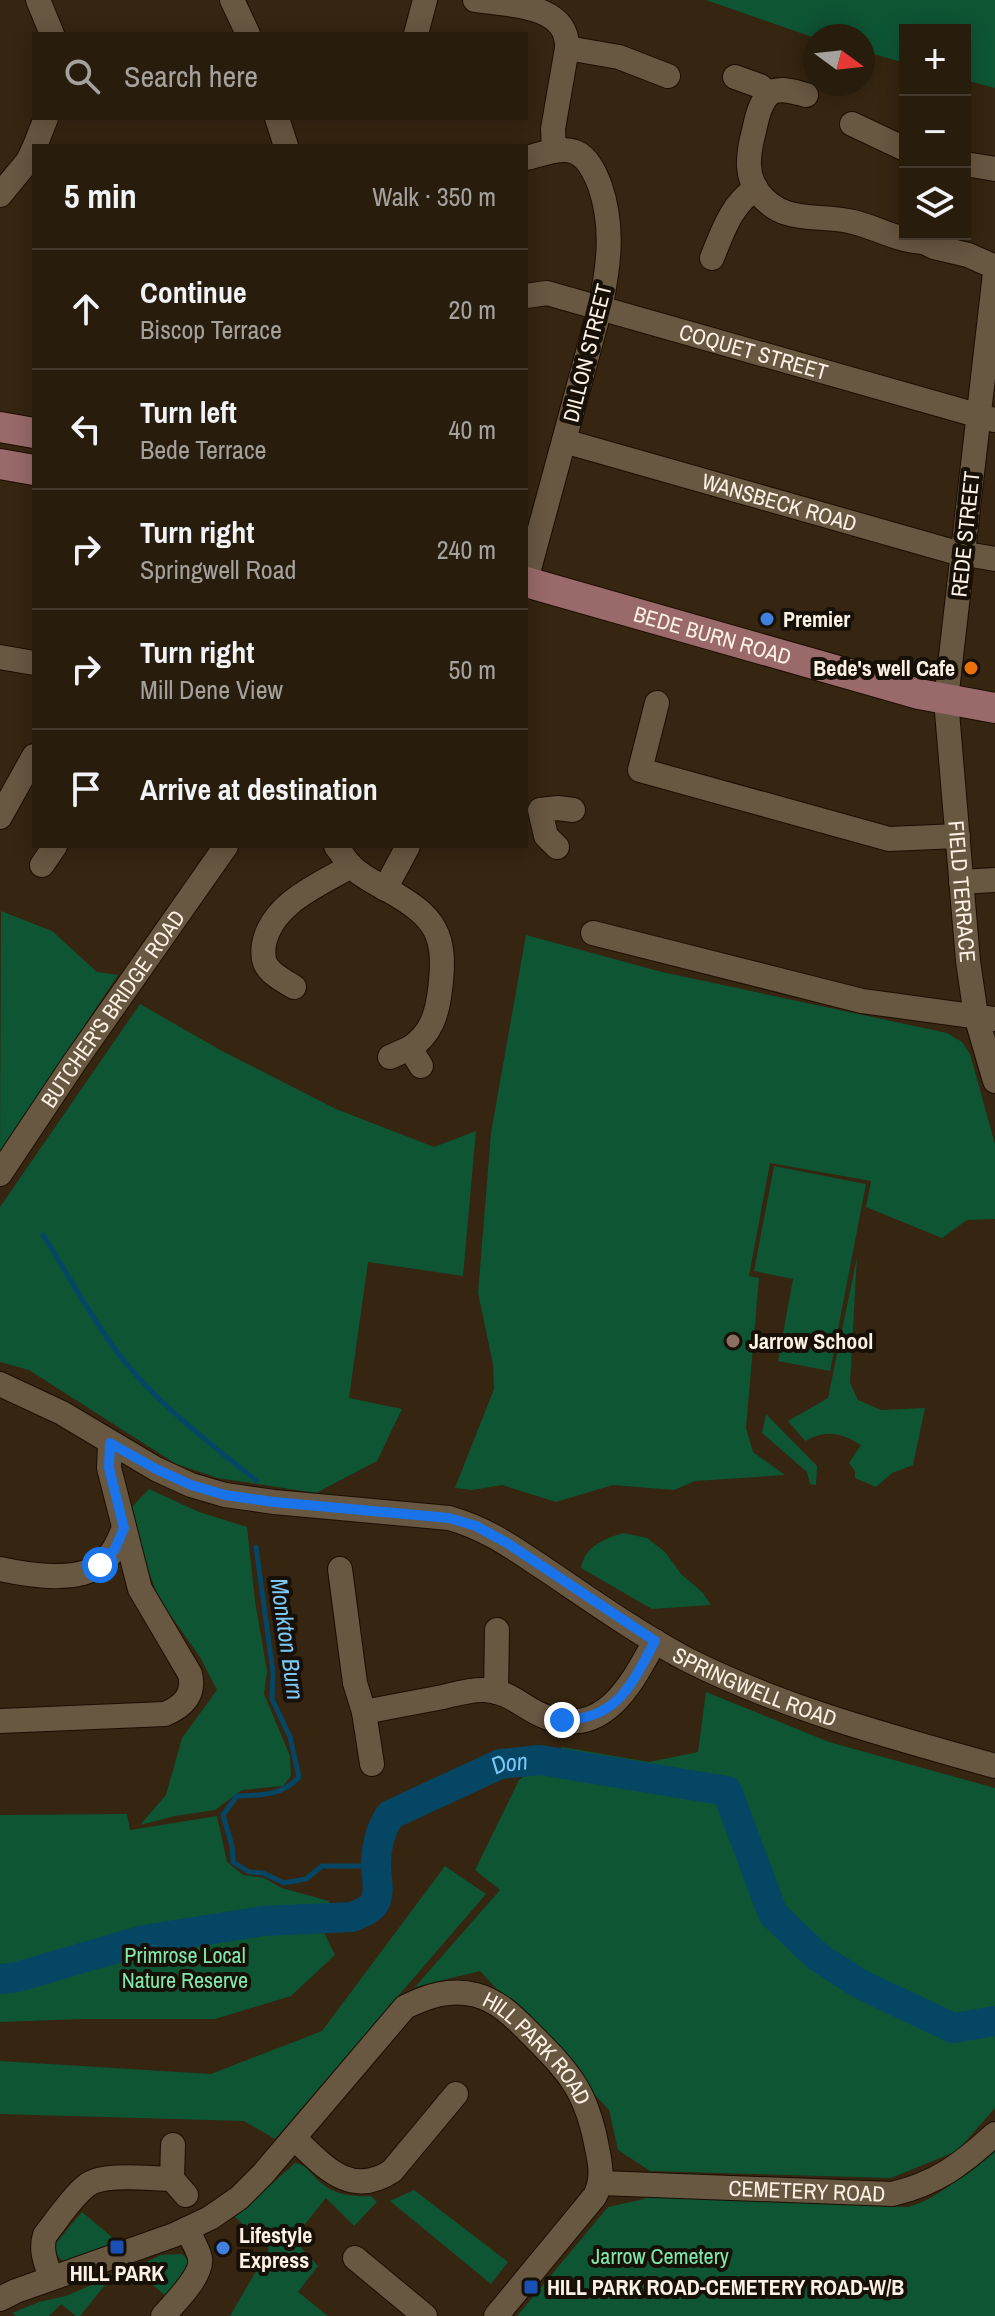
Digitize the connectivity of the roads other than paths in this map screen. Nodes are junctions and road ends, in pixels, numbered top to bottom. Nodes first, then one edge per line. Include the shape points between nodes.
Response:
1 (38, 0) edge
2 (232, 0) edge
3 (425, 0) edge
4 (475, 0) edge
5 (51, 32) edge
6 (247, 32) edge
7 (417, 32) edge
8 (567, 48) junction
9 (668, 76) dead end
10 (735, 77) dead end
11 (769, 94) junction
12 (803, 94) edge
13 (45, 120) edge
14 (278, 120) edge
15 (852, 124) dead end
16 (35, 144) edge
17 (285, 144) edge
18 (899, 146) edge
19 (32, 151) edge
20 (554, 151) junction
21 (528, 158) edge
22 (971, 165) edge
23 (995, 169) edge
24 (756, 188) junction
25 (0, 195) edge
26 (899, 239) edge
27 (925, 240) edge
28 (712, 258) dead end
29 (995, 270) edge
30 (528, 296) edge
31 (600, 308) junction
32 (987, 418) edge
33 (0, 427) edge
34 (32, 433) edge
35 (564, 441) junction
36 (0, 464) edge
37 (32, 470) edge
38 (964, 555) junction
39 (995, 559) edge
40 (528, 574) edge
41 (528, 582) edge
42 (0, 657) edge
43 (32, 663) edge
44 (946, 700) junction
45 (657, 703) dead end
46 (995, 708) edge
47 (32, 760) edge
48 (533, 810) edge
49 (573, 810) dead end
50 (0, 817) edge
51 (958, 836) junction
52 (557, 847) dead end
53 (225, 848) edge
54 (407, 848) edge
55 (343, 856) edge
56 (995, 880) edge
57 (961, 882) junction
58 (385, 889) junction
59 (593, 933) dead end
60 (294, 987) dead end
61 (986, 1018) edge
62 (407, 1057) dead end
63 (995, 1081) edge
64 (0, 1174) edge
65 (0, 1384) edge
66 (110, 1443) junction
67 (124, 1528) junction
68 (0, 1569) edge
69 (340, 1569) dead end
70 (90, 1570) junction
71 (140, 1589) junction
72 (497, 1630) dead end
73 (655, 1641) junction
74 (496, 1692) junction
75 (364, 1712) junction
76 (0, 1721) edge
77 (372, 1764) dead end
78 (995, 1766) edge
79 (456, 2094) dead end
80 (995, 2134) edge
81 (294, 2138) junction
82 (173, 2145) dead end
83 (601, 2183) junction
84 (187, 2229) junction
85 (355, 2258) dead end
86 (51, 2278) junction
87 (0, 2299) edge
88 (163, 2316) edge
89 (425, 2316) edge
90 (496, 2316) edge

1 - 5 street
2 - 6 street
3 - 7 street
4 - 8 street via 551,16 563,28
8 - 9 street via 619,57
8 - 20 street
10 - 11 street
11 - 12 street via 781,90
11 - 24 street via 749,152
13 - 16 street
14 - 17 street
15 - 18 street
19 - 25 street
20 - 21 street
20 - 31 street, DILLON STREET via 582,156 602,193 610,233
22 - 23 street
24 - 26 street via 769,205 789,215 850,221
24 - 28 street via 735,206
27 - 29 street
29 - 32 street, REDE STREET
30 - 31 street, COQUET STREET via 547,293
31 - 32 street, COQUET STREET
31 - 35 street, DILLON STREET
32 - 38 street, REDE STREET
33 - 34 main road
35 - 38 street, WANSBECK ROAD
35 - 40 street, DILLON STREET
36 - 37 main road
38 - 39 street, WANSBECK ROAD
38 - 44 street, REDE STREET
41 - 44 main road, BEDE BURN ROAD
42 - 43 street
44 - 46 main road, BEDE BURN ROAD
44 - 51 street, FIELD TERRACE
45 - 51 street via 640,770 889,839
47 - 50 street
48 - 49 street
48 - 52 street
51 - 57 street, FIELD TERRACE
53 - 64 street, BUTCHER'S BRIDGE ROAD
54 - 58 street
55 - 58 street
55 - 60 street via 277,915 265,941 260,972 271,972
56 - 57 street
57 - 61 street, FIELD TERRACE via 968,961
58 - 62 street via 422,913 441,944 432,1025
59 - 61 street via 862,1001
61 - 63 street, FIELD TERRACE
65 - 66 street, SPRINGWELL ROAD via 33,1397
66 - 67 street via 109,1468
66 - 73 street, SPRINGWELL ROAD via 191,1485 225,1495 449,1518 476,1526
67 - 70 street via 115,1549
67 - 71 street
68 - 70 street via 47,1575
69 - 75 street via 355,1683
70 - 71 street
71 - 76 street via 190,1674 188,1699 182,1705 144,1716
72 - 74 street
73 - 74 street via 621,1698 593,1716 546,1717
73 - 78 street, SPRINGWELL ROAD via 736,1682 824,1716
74 - 75 street via 469,1692
75 - 77 street
79 - 81 street via 392,2171 367,2182 336,2175
80 - 83 street, CEMETERY ROAD via 932,2182 892,2194
81 - 83 street, HILL PARK ROAD via 405,2007 434,1995 462,1992 504,2009 567,2071 588,2107
81 - 84 street, HILL PARK ROAD via 239,2198
82 - 86 street via 179,2187 111,2178 87,2185 45,2235 43,2252
83 - 90 street
84 - 86 street, HILL PARK ROAD
84 - 88 street via 200,2258 199,2270
85 - 89 street
86 - 87 street, HILL PARK ROAD

